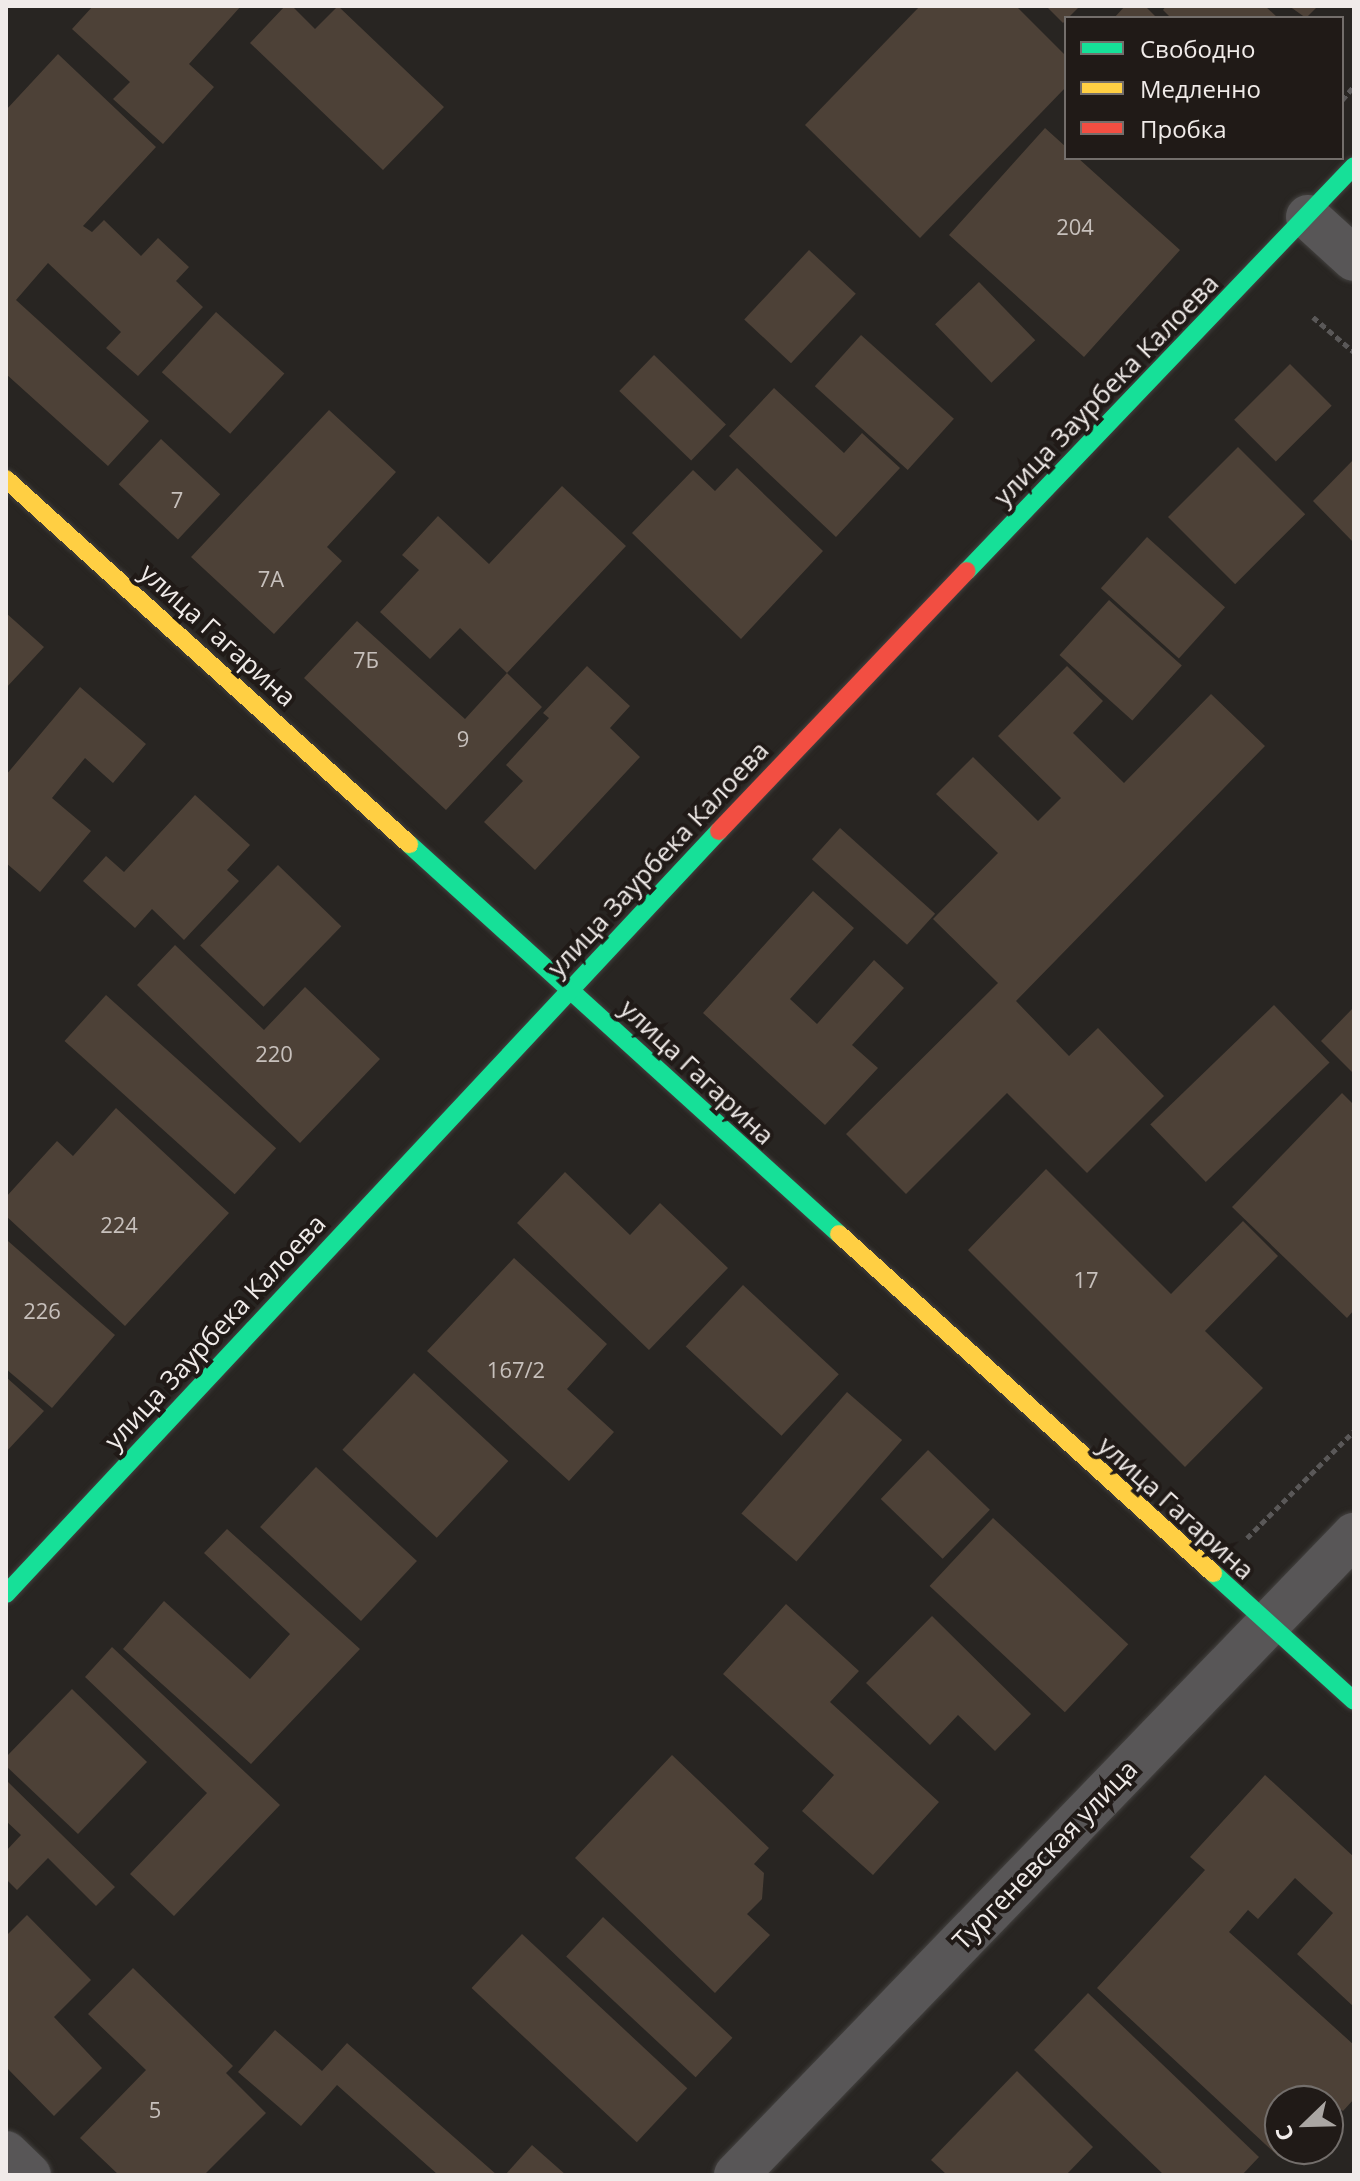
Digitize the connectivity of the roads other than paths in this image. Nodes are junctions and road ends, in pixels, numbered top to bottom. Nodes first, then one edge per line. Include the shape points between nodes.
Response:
1 (1354, 166) edge
2 (1308, 217) junction
3 (1354, 259) edge
4 (6, 479) edge
5 (571, 990) junction
6 (1354, 1535) edge
7 (6, 1594) edge
8 (1267, 1625) junction
9 (1354, 1701) edge
10 (6, 2153) edge
11 (29, 2175) edge
12 (736, 2175) edge

1 - 2 street, улица Заурбека Калоева
2 - 3 street
2 - 5 street, улица Заурбека Калоева
4 - 5 street, улица Гагарина
5 - 7 street, улица Заурбека Калоева
5 - 8 street, улица Гагарина
6 - 8 street, Тургеневская улица
8 - 9 street, улица Гагарина
8 - 12 street, Тургеневская улица
10 - 11 street

